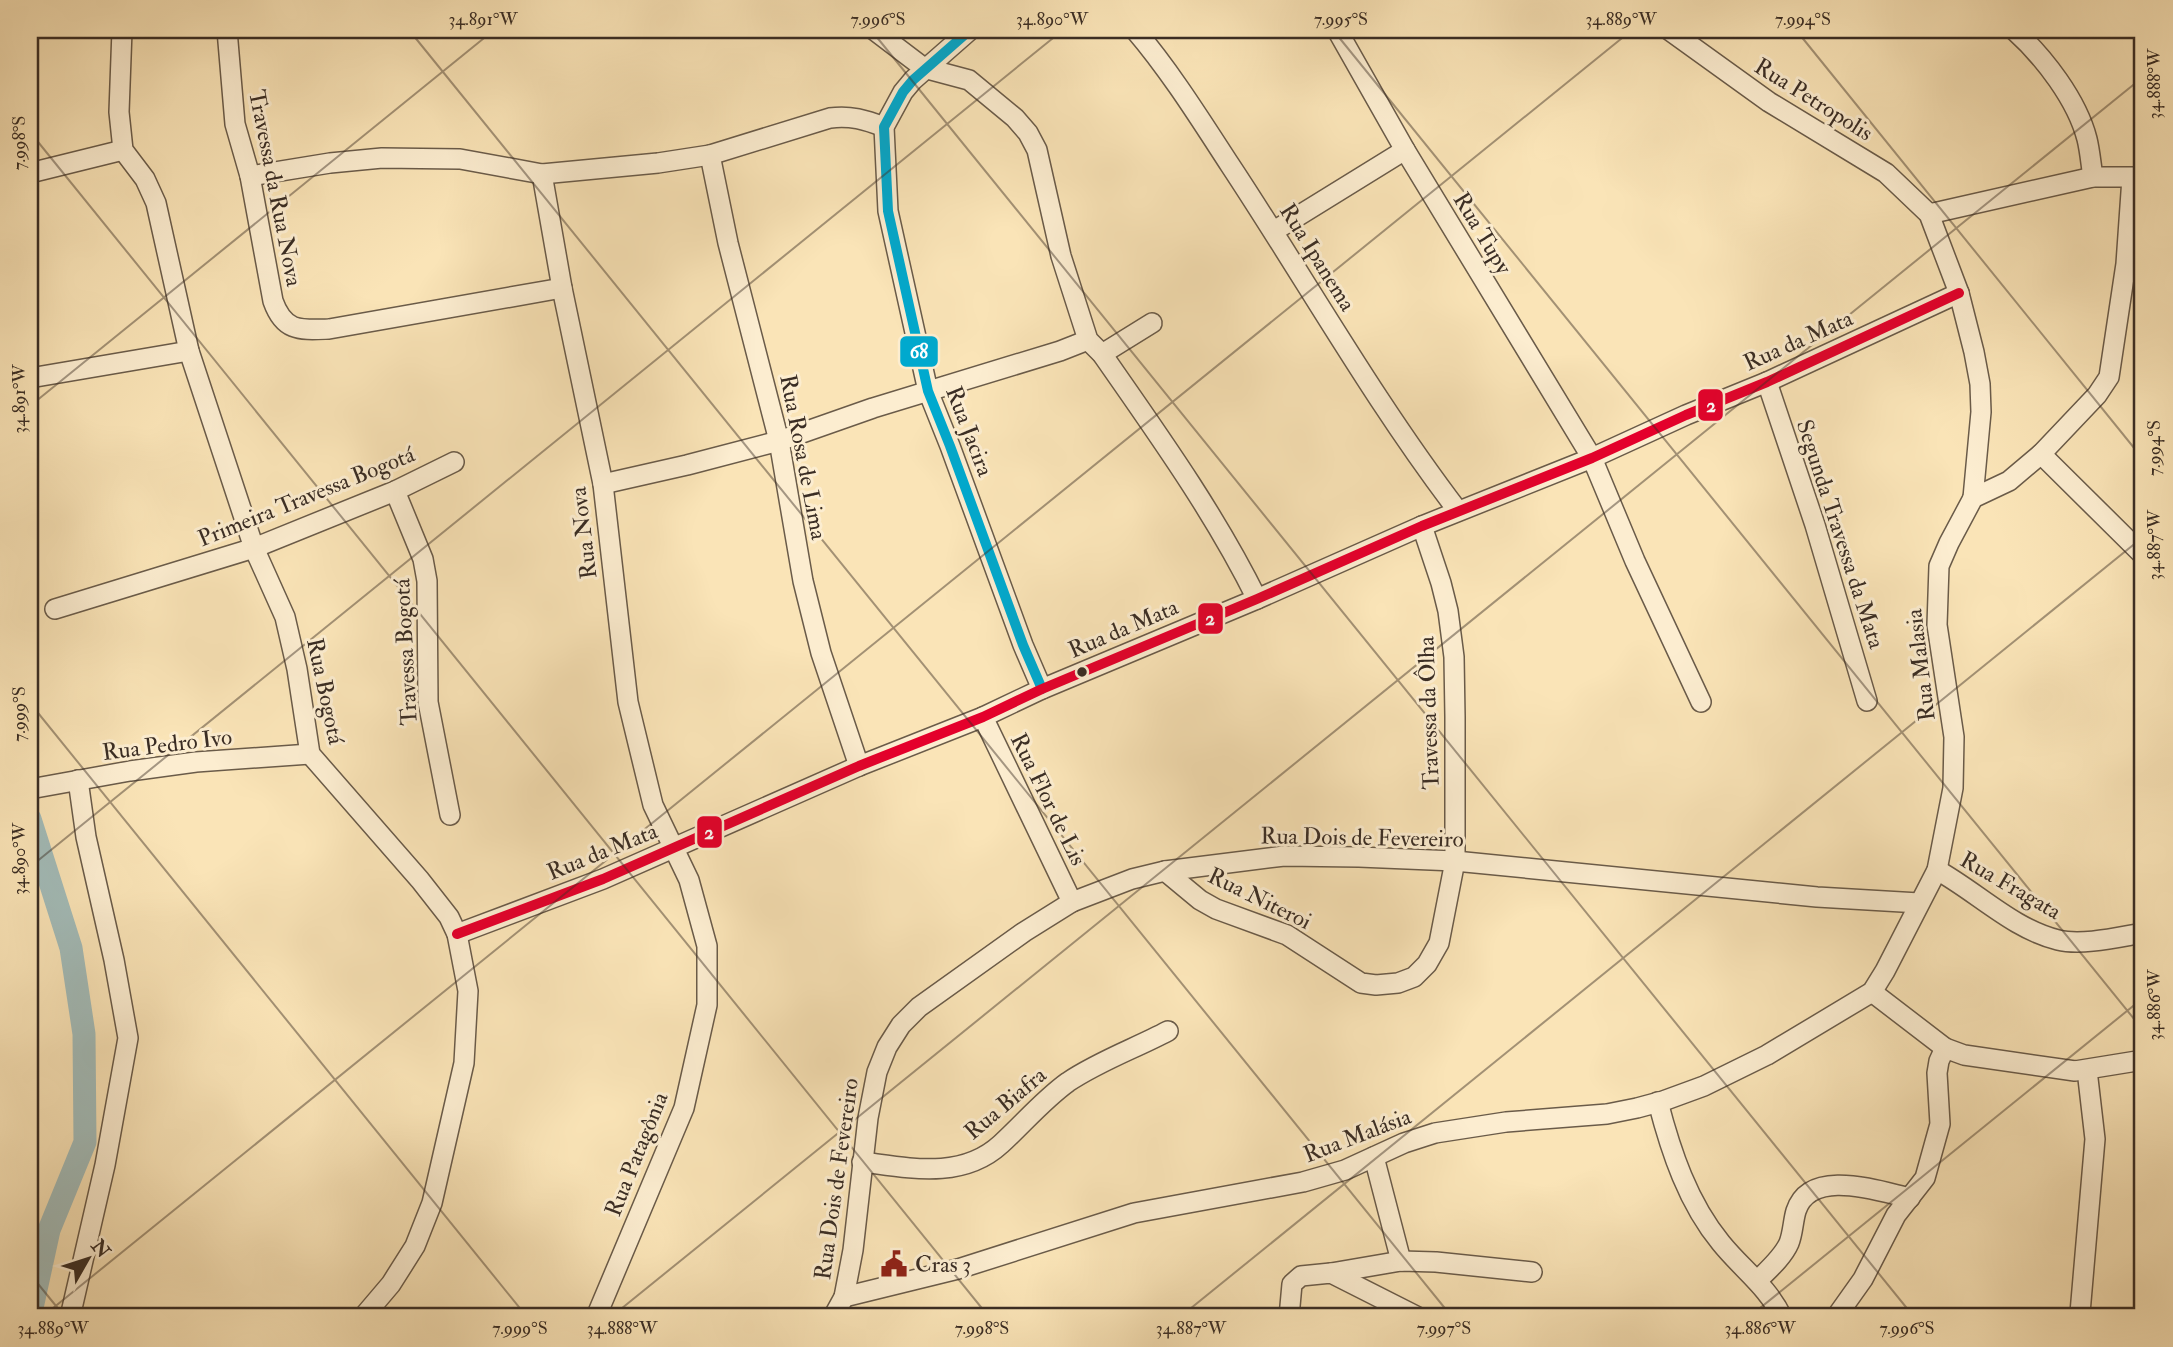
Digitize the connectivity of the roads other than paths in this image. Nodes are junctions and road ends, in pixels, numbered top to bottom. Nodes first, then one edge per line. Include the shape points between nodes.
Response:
1 (122, 30) edge
2 (227, 30) edge
3 (874, 30) edge
4 (970, 30) edge
5 (1135, 30) edge
6 (1337, 30) edge
7 (1669, 30) edge
8 (2014, 30) edge
9 (924, 68) junction
10 (884, 127) junction
11 (123, 150) junction
12 (1405, 150) junction
13 (710, 155) junction
14 (30, 173) edge
15 (542, 173) junction
16 (250, 176) junction
17 (2093, 177) junction
18 (2138, 178) edge
19 (1929, 214) junction
20 (1274, 231) junction
21 (562, 288) junction
22 (1959, 293) junction
23 (1152, 323) dead end
24 (1095, 347) junction
25 (189, 351) junction
26 (30, 378) edge
27 (1767, 382) junction
28 (928, 391) junction
29 (779, 441) junction
30 (2041, 454) junction
31 (1592, 458) junction
32 (454, 462) dead end
33 (603, 484) junction
34 (395, 491) junction
35 (1973, 498) junction
36 (1458, 510) junction
37 (1422, 526) junction
38 (254, 548) junction
39 (2143, 555) edge
40 (1257, 599) junction
41 (55, 609) dead end
42 (1042, 689) junction
43 (1867, 701) dead end
44 (1701, 702) dead end
45 (983, 717) junction
46 (310, 754) junction
47 (859, 766) junction
48 (78, 780) junction
49 (36, 788) edge
50 (450, 815) dead end
51 (673, 849) junction
52 (1455, 861) junction
53 (1937, 870) junction
54 (1165, 871) junction
55 (689, 880) joint
56 (1072, 902) junction
57 (1919, 903) junction
58 (2143, 933) edge
59 (457, 934) junction
60 (1871, 992) junction
61 (1168, 1031) dead end
62 (1945, 1048) junction
63 (2143, 1060) edge
64 (2087, 1070) junction
65 (1658, 1102) junction
66 (1374, 1157) junction
67 (862, 1162) junction
68 (1910, 1198) junction
69 (1401, 1261) junction
70 (1532, 1272) dead end
71 (1331, 1273) junction
72 (1757, 1281) junction
73 (844, 1297) junction
74 (70, 1317) edge
75 (363, 1317) edge
76 (596, 1317) edge
77 (833, 1317) edge
78 (1289, 1317) edge
79 (1418, 1317) edge
80 (1782, 1317) edge
81 (1836, 1317) edge
82 (2084, 1317) edge

1 - 11 street
2 - 16 street, Travessa da Rua Nova via 235,124
3 - 9 street
4 - 9 street
5 - 20 street, Rua Ipanema
6 - 12 street, Rua Tupy
7 - 19 street, Rua Petropolis via 1769,102 1886,173
8 - 17 street via 2034,48 2079,117
9 - 10 street via 903,92
9 - 24 street via 969,80 1028,133 1037,150 1061,256
10 - 13 street via 860,118 831,118
10 - 28 street, Rua Jacira via 888,211
11 - 14 street
11 - 25 street, Rua Bogotá via 156,203
12 - 20 street
12 - 31 street, Rua Tupy
13 - 15 street
13 - 29 street, Rua Rosa de Lima
15 - 16 street via 460,159 406,157
15 - 21 street, Rua Nova
16 - 21 street, Travessa da Rua Nova via 273,301 287,324 300,330 329,330
17 - 18 street
17 - 19 street
18 - 30 street via 2109,377
19 - 22 street, Rua Petropolis
20 - 36 street, Rua Ipanema via 1363,376
21 - 33 street, Rua Nova
22 - 27 street, Rua da Mata
22 - 35 street, Rua Petropolis via 1980,384
23 - 24 street
24 - 28 street via 1060,351
24 - 40 street via 1220,529
25 - 26 street
25 - 38 street, Rua Bogotá
27 - 31 street, Rua da Mata
27 - 43 street, Segunda Travessa da Mata
28 - 29 street
28 - 42 street, Rua Jacira
29 - 33 street
29 - 47 street, Rua Rosa de Lima via 803,581 821,653
30 - 35 street via 2009,481
30 - 39 street
31 - 36 street, Rua da Mata
31 - 44 street, Rua Tupy
32 - 34 street, Primeira Travessa Bogotá
33 - 51 street, Rua Nova via 628,702 653,805
34 - 38 street, Primeira Travessa Bogotá
34 - 50 street, Travessa Bogotá via 424,559 428,702
35 - 53 street, Rua Malasia via 1939,566 1937,625 1955,762
36 - 37 street, Rua da Mata
37 - 40 street, Rua da Mata
37 - 52 street, Travessa da Ôlha via 1441,583 1454,657
38 - 41 street, Primeira Travessa Bogotá
38 - 46 street, Rua Bogotá via 285,617
40 - 42 street, Rua da Mata
42 - 45 street, Rua da Mata
45 - 47 street, Rua da Mata
45 - 56 street, Rua Flor de Lis
46 - 48 street, Rua Pedro Ivo via 196,762
46 - 59 street, Rua Bogotá via 420,880
47 - 51 street, Rua da Mata
48 - 49 street, Rua Pedro Ivo
48 - 74 street via 128,1038
51 - 55 street, Rua Nova
51 - 59 street, Rua da Mata
52 - 54 street, Rua Dois de Fevereiro via 1284,856
52 - 54 street, Rua Niteroi via 1439,943 1427,964 1414,977 1376,985 1361,983 1287,935 1200,901
52 - 57 street, Rua Dois de Fevereiro
53 - 57 street, Rua Malasia
53 - 58 street, Rua Fragata via 2025,927 2059,941
54 - 56 street, Rua Dois de Fevereiro
55 - 76 street, Rua Patagônia via 707,946 707,1005 684,1108
56 - 67 street, Rua Dois de Fevereiro via 994,953 901,1025 877,1072
57 - 60 street, Rua Malasia
59 - 75 street, Rua Bogotá via 468,991 464,1063 446,1147 432,1203 415,1245
60 - 62 street
60 - 65 street, Rua Malásia via 1766,1055 1704,1086
61 - 67 street, Rua Biafra via 1069,1082 978,1159 940,1170
62 - 64 street via 2034,1066
62 - 68 street via 1937,1073 1940,1124 1935,1149 1925,1178
63 - 64 street
64 - 82 street via 2095,1139 2080,1312
65 - 66 street, Rua Malásia via 1606,1114 1435,1133
65 - 72 street via 1676,1162 1698,1209 1719,1241
66 - 69 street
66 - 73 street, Rua Malásia via 1303,1182 1135,1213 958,1269
67 - 73 street, Rua Dois de Fevereiro
68 - 72 street via 1846,1185 1815,1189 1796,1210 1786,1249
68 - 81 street
69 - 70 street
69 - 71 street
71 - 78 street via 1301,1276 1292,1284
71 - 79 street
72 - 80 street
73 - 77 street, Rua Dois de Fevereiro

